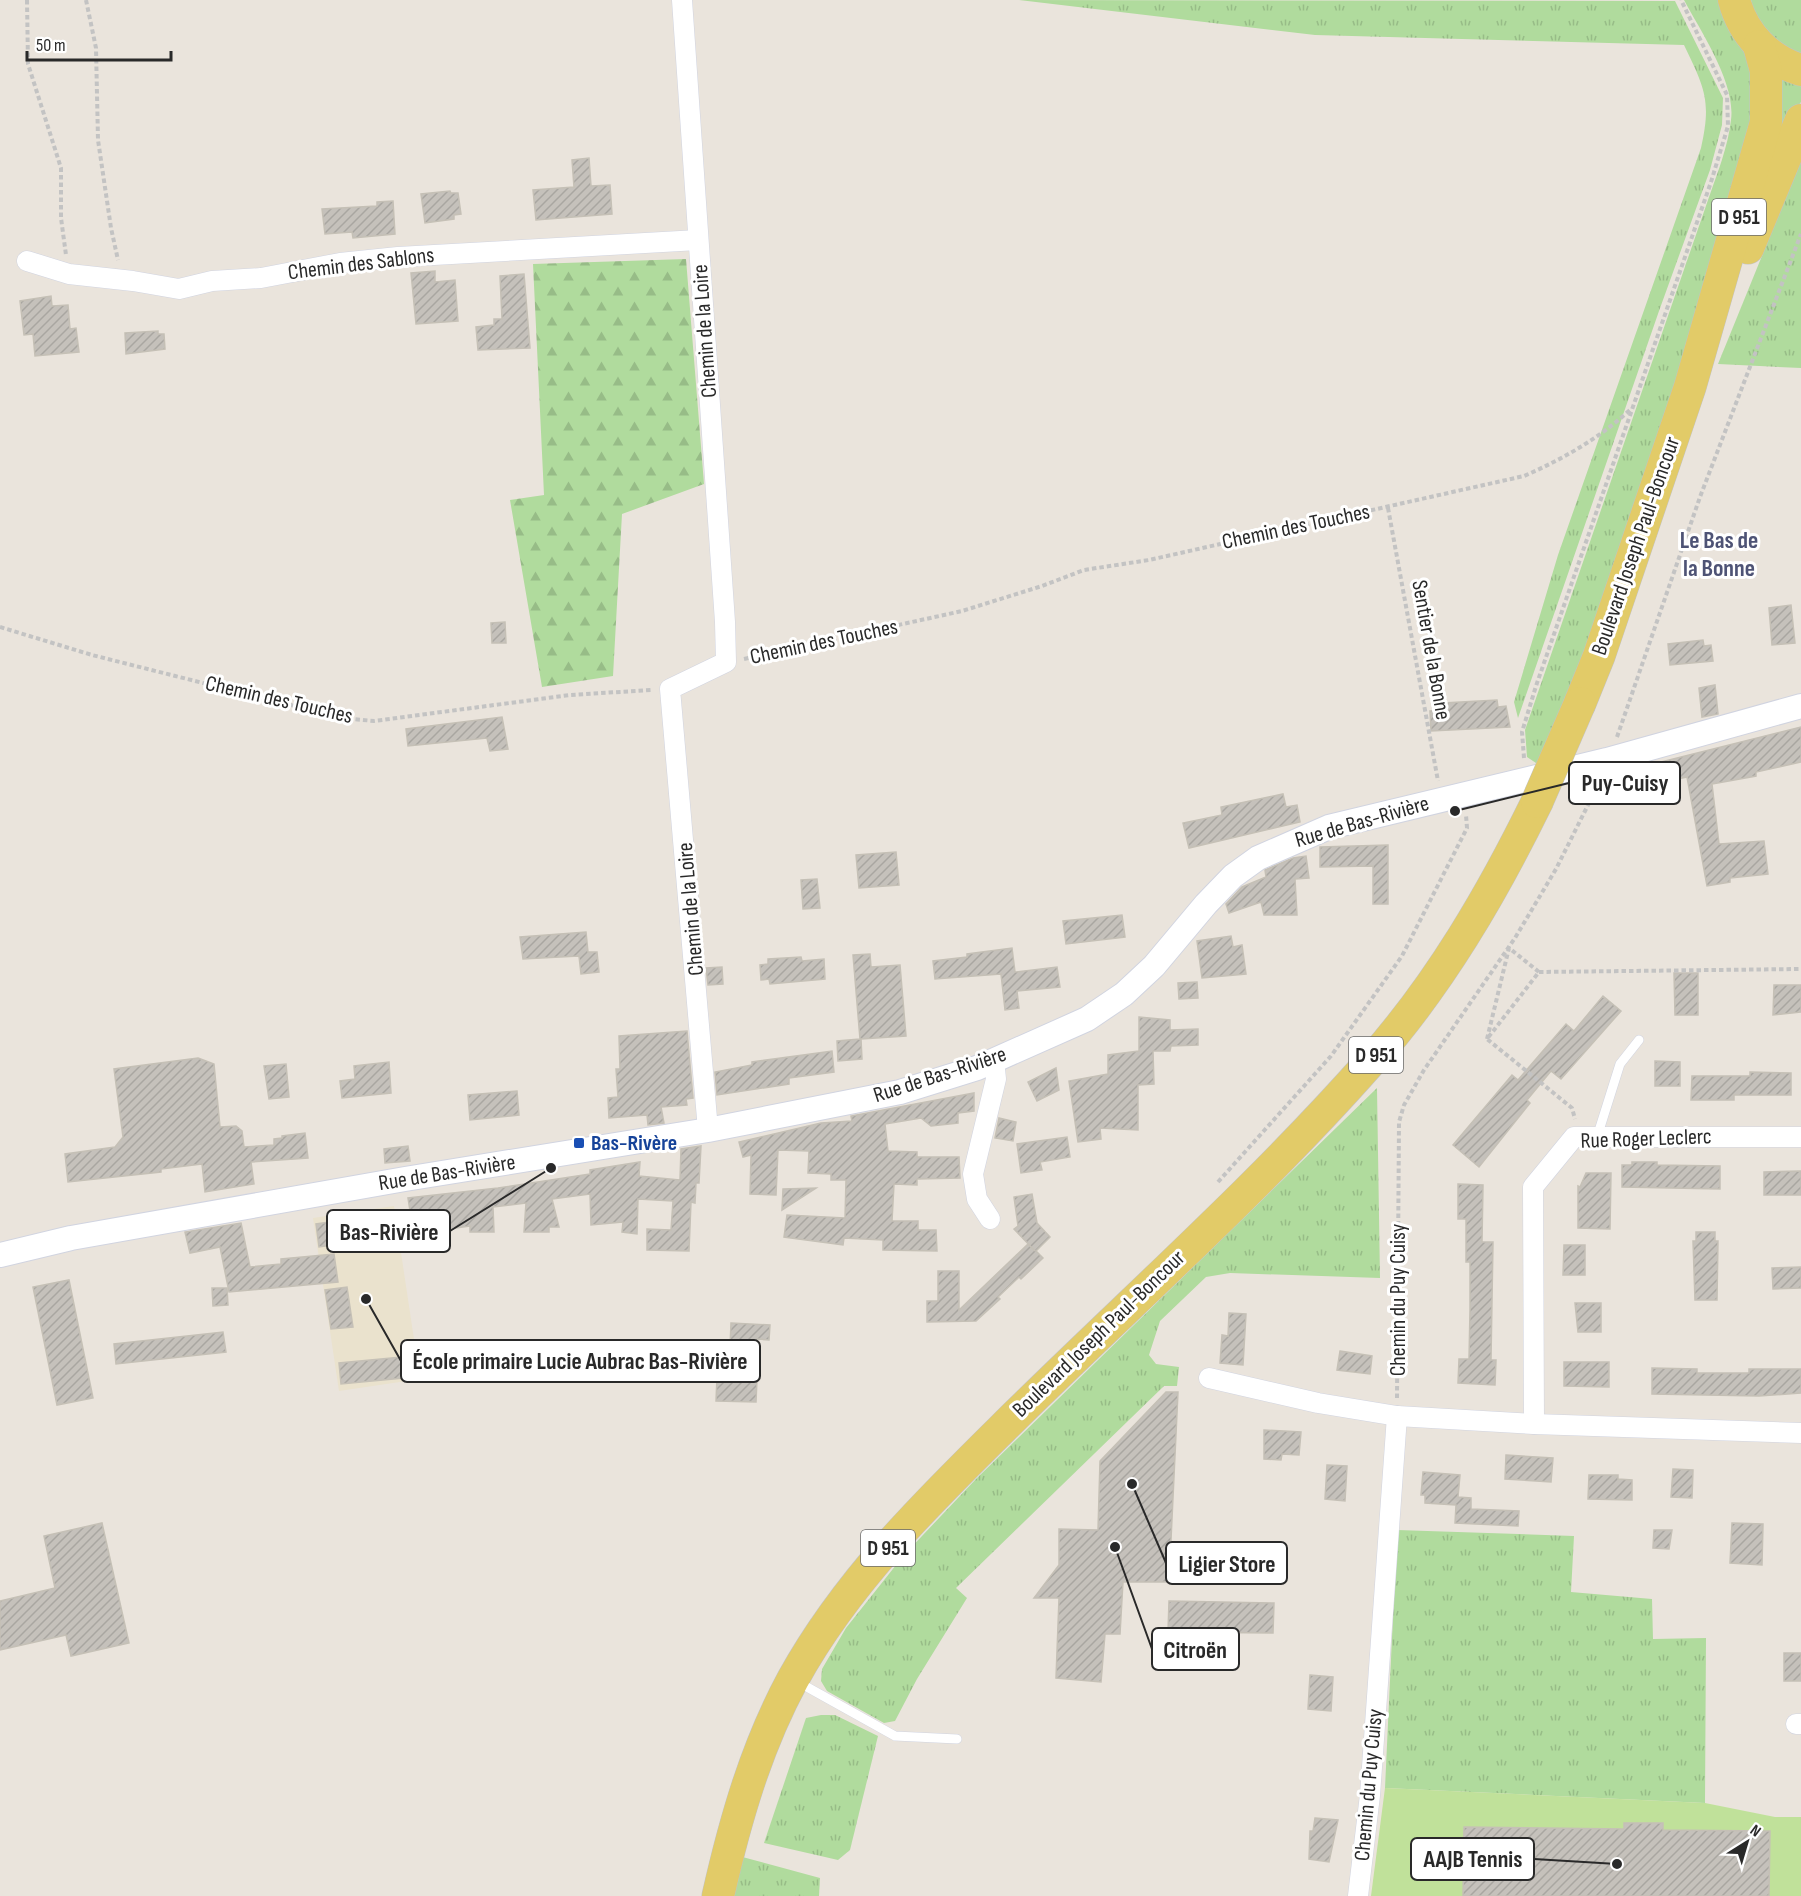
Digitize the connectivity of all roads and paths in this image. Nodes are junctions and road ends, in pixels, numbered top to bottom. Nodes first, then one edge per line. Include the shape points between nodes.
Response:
1 (27, 0) edge
2 (86, 0) edge
3 (682, 0) edge
4 (1681, 0) edge
5 (1734, 0) edge
6 (1759, 45) junction
7 (1801, 70) edge
8 (1801, 120) edge
9 (1801, 234) edge
10 (698, 240) junction
11 (27, 261) dead end
12 (69, 274) junction
13 (124, 280) junction
14 (1690, 387) junction
15 (1630, 410) junction
16 (1388, 507) junction
17 (0, 627) edge
18 (726, 662) junction
19 (670, 689) junction
20 (1801, 706) edge
21 (1607, 760) junction
22 (1531, 790) junction
23 (1452, 797) junction
24 (1509, 948) junction
25 (1801, 969) edge
26 (1539, 972) junction
27 (1487, 1039) junction
28 (1639, 1040) dead end
29 (994, 1060) junction
30 (708, 1130) junction
31 (1574, 1137) junction
32 (1596, 1137) junction
33 (1801, 1137) edge
34 (1213, 1188) dead end
35 (990, 1219) dead end
36 (0, 1255) edge
37 (1209, 1378) dead end
38 (1397, 1416) junction
39 (1534, 1424) junction
40 (1801, 1433) edge
41 (793, 1679) junction
42 (957, 1738) dead end
43 (718, 1896) edge
44 (1358, 1896) edge

1 - 12 path via 28,64 61,168 61,218
2 - 13 path via 96,48 101,162
3 - 10 street, Chemin de la Loire
4 - 15 path via 1727,95 1728,126
5 - 6 main road via 1746,30
6 - 7 main road via 1784,65
6 - 14 main road, Boulevard Joseph Paul-Boncour / D 951 via 1766,71 1766,122
8 - 14 main road, Boulevard Joseph Paul-Boncour / D 951
9 - 21 path, Chemin du Puy Cuisy via 1700,497
10 - 13 street, Chemin des Sablons via 398,257 179,289
10 - 18 street, Chemin de la Loire
11 - 12 street, Chemin des Sablons
12 - 13 street, Chemin des Sablons
14 - 22 main road, Boulevard Joseph Paul-Boncour / D 951, bridge via 1599,656 1580,703
15 - 16 path, Chemin des Touches via 1571,454 1524,476
15 - 22 path via 1522,732
16 - 18 path, Chemin des Touches via 1149,560 1084,570 962,611
16 - 23 path, Sentier de la Bonne
17 - 19 path, Chemin des Touches via 92,655 342,718 374,721 570,695
18 - 19 street, Chemin des Touches
19 - 30 street, Chemin de la Loire
20 - 21 street, Rue de Bas-Rivière
21 - 22 street, Rue de Bas-Rivière
21 - 24 path, Chemin du Puy Cuisy via 1556,868
22 - 23 street, Rue de Bas-Rivière
22 - 41 main road, Boulevard Joseph Paul-Boncour / D 951 via 1482,908 1373,1059 1259,1179 944,1485 866,1572
23 - 29 street, Rue de Bas-Rivière via 1329,827 1258,858 1233,876 1154,966 1124,994 1088,1019
23 - 34 path, Sentier de la Bonne via 1466,807 1467,828 1402,956 1331,1056
24 - 26 path
24 - 27 path
24 - 38 path, Chemin du Puy Cuisy via 1424,1070 1399,1122
25 - 26 path
26 - 27 path
27 - 31 path via 1572,1108
28 - 32 lane via 1620,1064
29 - 30 street, Rue de Bas-Rivière via 900,1092
29 - 35 street via 996,1079 973,1174 977,1199
30 - 36 street, Rue de Bas-Rivière via 405,1179 71,1238
31 - 32 street, Rue Roger Leclerc
31 - 39 street, Rue Roger Leclerc via 1533,1187
32 - 33 street, Rue Roger Leclerc
37 - 38 street
38 - 39 street
38 - 44 street, Chemin du Puy Cuisy via 1370,1795
39 - 40 street
41 - 42 lane via 895,1737
41 - 43 main road, Boulevard Joseph Paul-Boncour / D 951 via 753,1767

